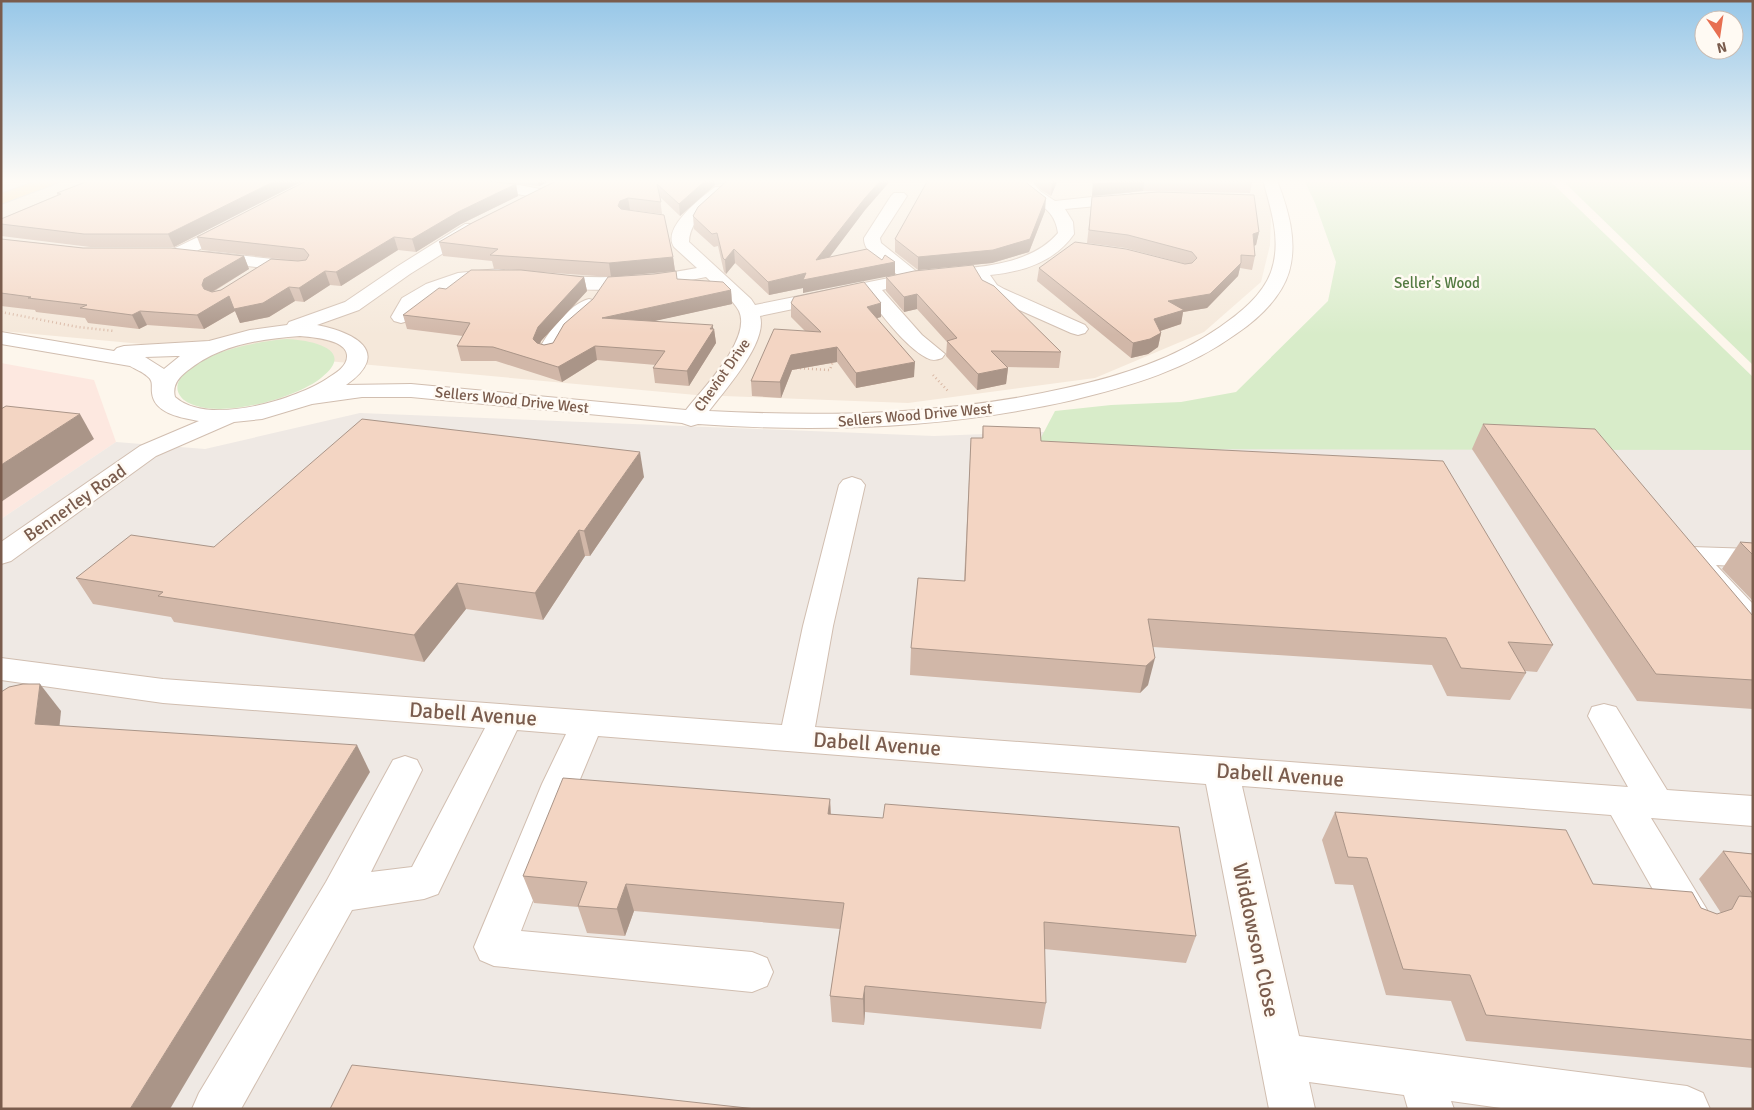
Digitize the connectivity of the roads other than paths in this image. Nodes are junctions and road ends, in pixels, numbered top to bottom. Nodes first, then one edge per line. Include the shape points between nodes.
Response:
1 (219, 232) edge
2 (466, 232) edge
3 (680, 232) edge
4 (878, 232) edge
5 (1066, 232) edge
6 (1285, 232) edge
7 (159, 254) edge
8 (176, 254) junction
9 (711, 271) junction
10 (979, 272) junction
11 (913, 278) junction
12 (250, 279) edge
13 (603, 284) junction
14 (870, 287) junction
15 (352, 306) junction
16 (750, 312) junction
17 (401, 317) dead end
18 (1055, 318) junction
19 (1036, 328) edge
20 (1078, 329) dead end
21 (282, 331) junction
22 (1, 338) edge
23 (345, 338) junction
24 (530, 339) edge
25 (228, 342) junction
26 (93, 353) junction
27 (934, 354) dead end
28 (357, 357) junction
29 (164, 385) junction
30 (414, 390) junction
31 (304, 399) junction
32 (173, 407) junction
33 (234, 415) junction
34 (691, 419) junction
35 (148, 451) junction
36 (852, 485) dead end
37 (4, 552) edge
38 (1753, 558) edge
39 (1753, 623) edge
40 (1, 669) edge
41 (1604, 716) dead end
42 (506, 717) junction
43 (588, 722) junction
44 (796, 738) junction
45 (405, 770) dead end
46 (1221, 770) junction
47 (1639, 802) junction
48 (1753, 810) edge
49 (340, 894) junction
50 (1692, 921) edge
51 (752, 972) dead end
52 (1280, 1056) junction
53 (1426, 1092) edge
54 (1644, 1107) edge
55 (214, 1109) edge
56 (1292, 1109) edge
57 (1687, 1109) edge

1 - 8 street
2 - 15 street
3 - 9 street, Cheviot Drive via 680,243
4 - 11 street via 872,238 872,244
5 - 10 street via 1065,246 1009,268
6 - 34 street, Sellers Wood Drive West via 1284,263 1272,290 1242,322 1200,349 1141,376 1054,399 933,416 822,422
7 - 8 street
8 - 12 street via 294,263
9 - 13 street via 676,278
9 - 16 street, Cheviot Drive
10 - 11 street
10 - 18 street via 990,289
11 - 14 street
13 - 17 street via 454,273 409,302
13 - 24 street via 588,306 563,328 550,347
14 - 16 street
14 - 27 street via 915,339
15 - 21 street
15 - 23 street via 344,320
16 - 34 street, Cheviot Drive via 750,336
18 - 19 street
18 - 20 street
21 - 23 street via 316,330
21 - 25 street
22 - 26 street
23 - 28 street, Sellers Wood Drive West via 356,349
25 - 26 street via 176,350
25 - 29 street via 192,358 174,371
26 - 29 street via 147,366 156,372
28 - 30 street, Sellers Wood Drive West via 370,372
28 - 31 street via 345,376
29 - 32 street via 163,393
30 - 31 street, Sellers Wood Drive West via 357,390
30 - 34 street, Sellers Wood Drive West
31 - 33 street via 270,410
32 - 33 street via 198,414
32 - 35 street, Bennerley Road
33 - 35 street, Bennerley Road
35 - 37 street, Bennerley Road
36 - 44 street via 818,626
38 - 39 street via 1692,556
40 - 42 street, Dabell Avenue via 164,690
41 - 47 street
42 - 43 street, Dabell Avenue
42 - 49 street via 424,882
43 - 44 street, Dabell Avenue
43 - 51 street via 494,947
44 - 46 street, Dabell Avenue
45 - 49 street
46 - 47 street, Dabell Avenue
46 - 52 street, Widdowson Close
47 - 48 street, Dabell Avenue
47 - 50 street
49 - 55 street
52 - 53 street
52 - 56 street, Widdowson Close
53 - 54 street
54 - 57 street

